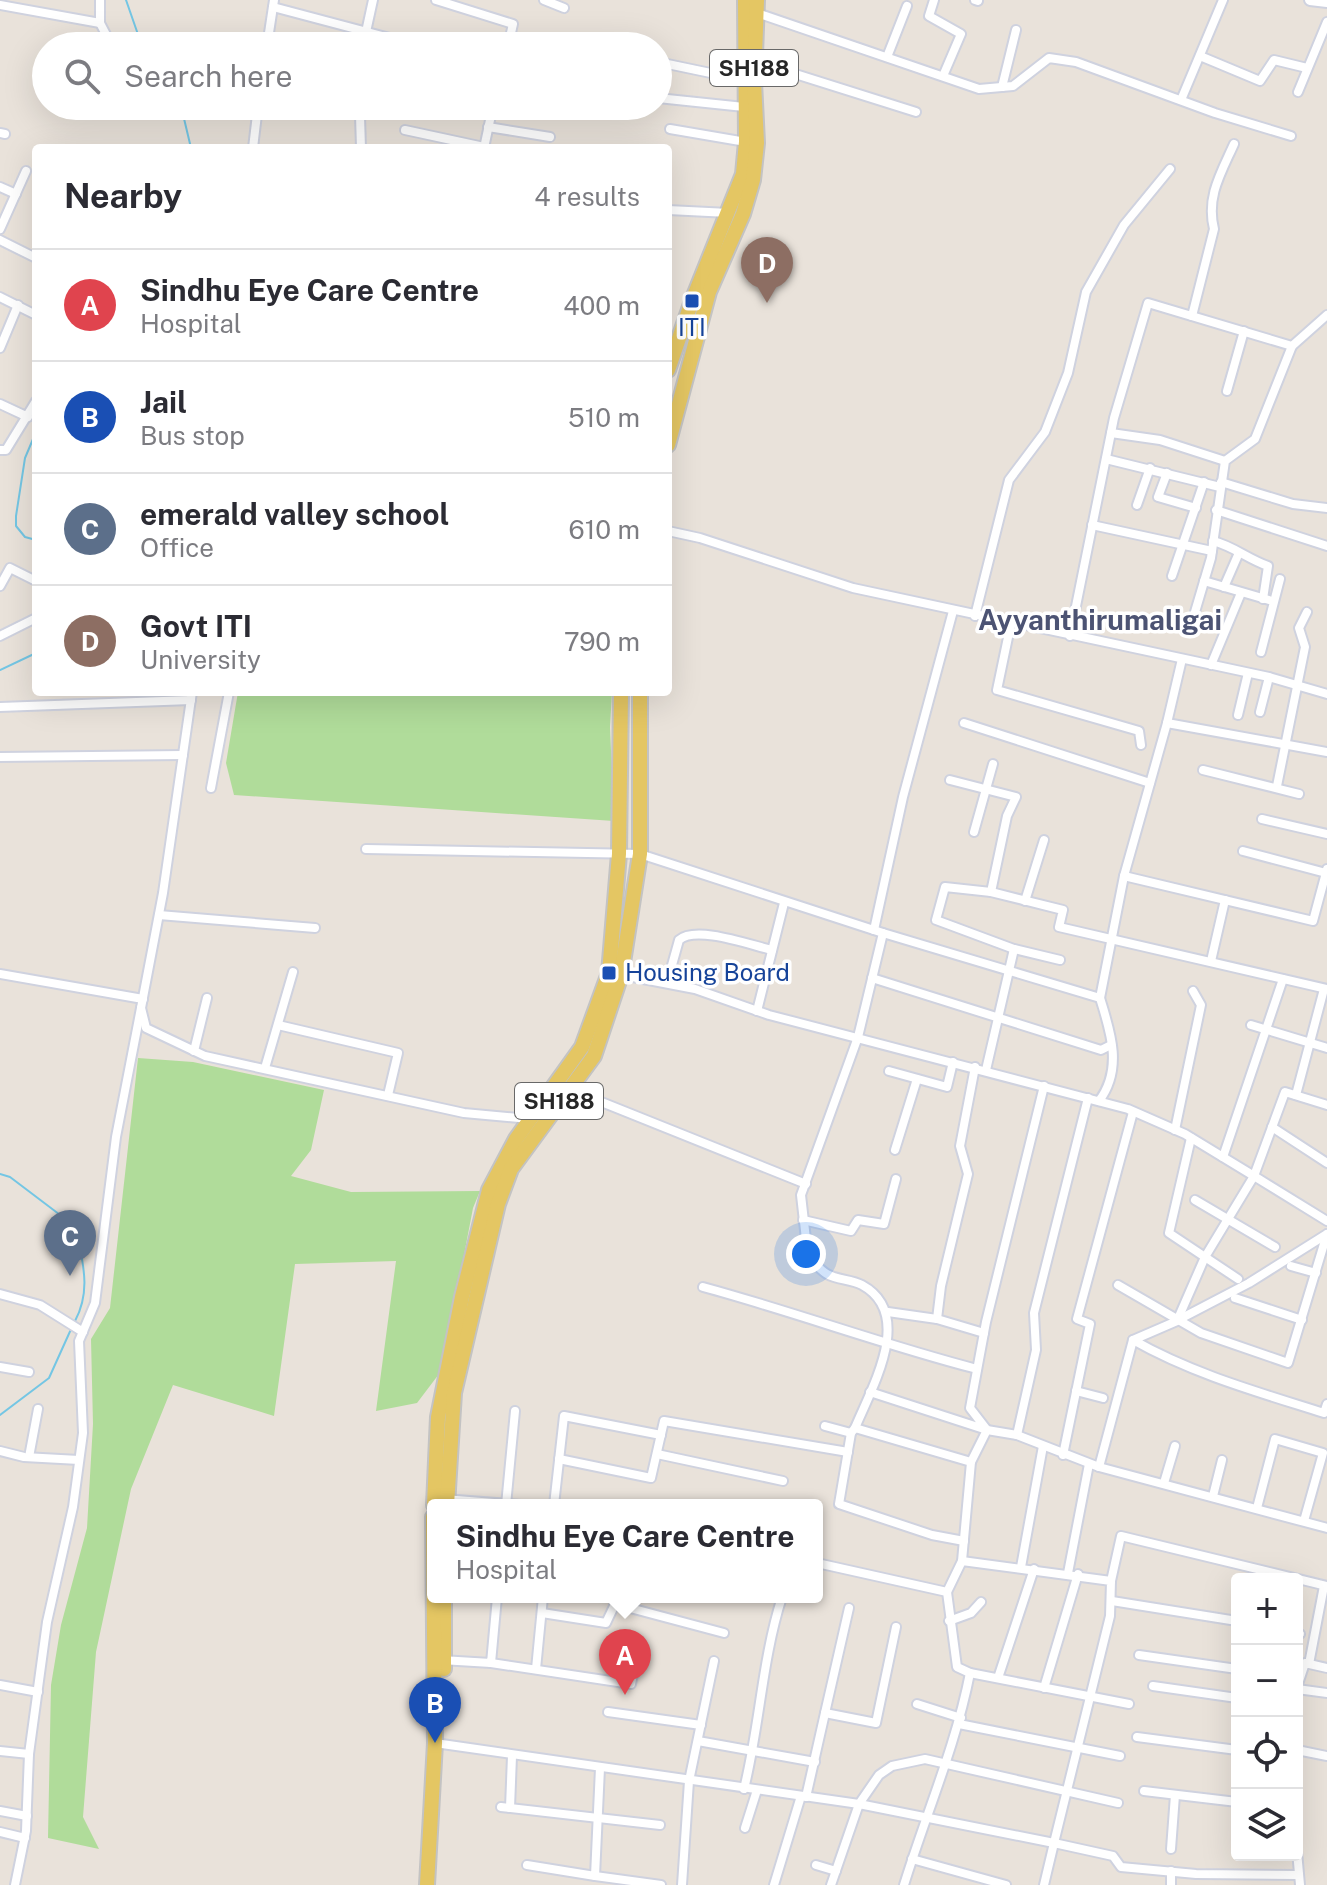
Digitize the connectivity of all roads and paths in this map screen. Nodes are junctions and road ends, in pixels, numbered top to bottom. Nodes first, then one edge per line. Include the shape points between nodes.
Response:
1 (32, 0) edge
2 (100, 0) edge
3 (373, 0) edge
4 (436, 0) edge
5 (544, 0) edge
6 (745, 0) edge
7 (934, 0) edge
8 (1223, 0) edge
9 (1310, 0) edge
10 (1327, 2) edge
11 (273, 3) edge
12 (0, 5) edge
13 (757, 6) edge
14 (907, 6) dead end
15 (564, 8) dead end
16 (31, 11) junction
17 (1327, 22) edge
18 (100, 23) junction
19 (1016, 30) dead end
20 (105, 32) edge
21 (269, 32) edge
22 (366, 32) joint
23 (511, 32) edge
24 (1200, 56) junction
25 (887, 57) junction
26 (754, 61) junction
27 (672, 65) edge
28 (1307, 68) junction
29 (943, 76) junction
30 (744, 80) junction
31 (1002, 87) junction
32 (1298, 92) dead end
33 (672, 99) edge
34 (1181, 100) junction
35 (744, 107) junction
36 (916, 112) dead end
37 (256, 120) edge
38 (360, 120) edge
39 (490, 120) edge
40 (488, 127) junction
41 (670, 129) dead end
42 (405, 130) dead end
43 (1291, 136) dead end
44 (550, 137) dead end
45 (752, 139) junction
46 (253, 144) edge
47 (361, 144) edge
48 (466, 144) edge
49 (485, 144) edge
50 (1234, 144) dead end
51 (1170, 169) dead end
52 (26, 171) dead end
53 (0, 187) edge
54 (16, 194) junction
55 (672, 210) edge
56 (729, 213) junction
57 (0, 229) edge
58 (0, 240) edge
59 (32, 256) edge
60 (0, 297) edge
61 (18, 305) junction
62 (32, 313) edge
63 (1327, 315) edge
64 (1192, 316) junction
65 (1244, 331) junction
66 (673, 338) edge
67 (1292, 346) junction
68 (0, 348) edge
69 (1227, 391) dead end
70 (0, 404) edge
71 (32, 409) edge
72 (28, 417) junction
73 (672, 430) edge
74 (1111, 433) junction
75 (0, 450) edge
76 (1106, 459) junction
77 (1225, 461) junction
78 (1150, 468) junction
79 (1167, 473) junction
80 (1204, 482) junction
81 (1221, 484) junction
82 (1137, 505) dead end
83 (1196, 508) junction
84 (1327, 508) edge
85 (1216, 510) junction
86 (1092, 525) junction
87 (672, 532) edge
88 (1182, 546) junction
89 (1212, 546) junction
90 (1327, 546) edge
91 (1238, 555) junction
92 (1172, 576) dead end
93 (32, 579) edge
94 (1280, 579) dead end
95 (1204, 581) junction
96 (0, 586) edge
97 (1224, 587) junction
98 (1241, 593) junction
99 (1263, 599) junction
100 (1273, 602) junction
101 (953, 611) junction
102 (1195, 612) dead end
103 (1307, 612) dead end
104 (975, 616) junction
105 (32, 620) edge
106 (1011, 623) junction
107 (0, 636) edge
108 (1070, 636) junction
109 (1261, 652) dead end
110 (1182, 659) junction
111 (1211, 665) junction
112 (1248, 673) junction
113 (1269, 677) junction
114 (1298, 686) junction
115 (1327, 694) edge
116 (192, 696) edge
117 (228, 696) edge
118 (621, 696) edge
119 (640, 696) edge
120 (0, 707) edge
121 (1260, 712) dead end
122 (1238, 715) dead end
123 (964, 723) dead end
124 (1167, 723) junction
125 (1284, 744) junction
126 (1141, 745) dead end
127 (1327, 752) edge
128 (183, 755) junction
129 (0, 757) edge
130 (993, 764) dead end
131 (1203, 770) dead end
132 (950, 780) dead end
133 (1150, 783) junction
134 (1277, 786) junction
135 (211, 788) dead end
136 (986, 789) junction
137 (1299, 794) dead end
138 (1262, 819) dead end
139 (974, 832) dead end
140 (1327, 834) edge
141 (1044, 840) dead end
142 (366, 849) dead end
143 (1243, 851) dead end
144 (619, 854) junction
145 (640, 854) junction
146 (1327, 871) edge
147 (1124, 876) junction
148 (991, 892) junction
149 (1225, 900) junction
150 (1025, 901) junction
151 (784, 903) junction
152 (159, 915) junction
153 (315, 928) dead end
154 (879, 931) junction
155 (1110, 936) junction
156 (1014, 949) junction
157 (772, 950) junction
158 (1060, 960) dead end
159 (1211, 961) junction
160 (1010, 971) junction
161 (293, 972) dead end
162 (0, 974) edge
163 (615, 974) junction
164 (872, 978) junction
165 (1283, 979) junction
166 (667, 983) junction
167 (1326, 989) edge
168 (1193, 991) dead end
169 (207, 998) dead end
170 (1100, 998) junction
171 (142, 1003) junction
172 (757, 1011) junction
173 (997, 1017) junction
174 (278, 1025) junction
175 (1251, 1025) dead end
176 (1266, 1030) junction
177 (858, 1037) junction
178 (1310, 1043) junction
179 (1111, 1045) junction
180 (1327, 1048) edge
181 (194, 1051) junction
182 (953, 1062) junction
183 (975, 1067) junction
184 (265, 1068) junction
185 (986, 1070) junction
186 (889, 1071) dead end
187 (917, 1079) junction
188 (1044, 1086) junction
189 (568, 1089) junction
190 (388, 1095) junction
191 (1296, 1095) junction
192 (1088, 1098) junction
193 (1099, 1101) junction
194 (1327, 1105) edge
195 (1133, 1112) junction
196 (530, 1119) junction
197 (1272, 1127) junction
198 (1175, 1130) junction
199 (1191, 1138) junction
200 (895, 1150) dead end
201 (1223, 1157) junction
202 (1327, 1163) edge
203 (1254, 1176) junction
204 (896, 1179) dead end
205 (806, 1184) junction
206 (1195, 1200) dead end
207 (1230, 1218) junction
208 (803, 1220) junction
209 (1327, 1221) edge
210 (1327, 1234) edge
211 (1275, 1247) dead end
212 (1205, 1257) junction
213 (1291, 1266) dead end
214 (1316, 1273) junction
215 (1238, 1279) dead end
216 (1118, 1285) dead end
217 (703, 1287) dead end
218 (0, 1294) edge
219 (1235, 1298) dead end
220 (888, 1312) junction
221 (937, 1319) junction
222 (1302, 1320) junction
223 (1177, 1321) junction
224 (83, 1332) junction
225 (984, 1333) junction
226 (1133, 1340) junction
227 (885, 1345) junction
228 (0, 1367) edge
229 (977, 1369) junction
230 (29, 1372) dead end
231 (1076, 1391) junction
232 (870, 1392) junction
233 (1103, 1398) dead end
234 (1327, 1404) edge
235 (38, 1409) dead end
236 (515, 1411) dead end
237 (825, 1426) dead end
238 (853, 1430) junction
239 (987, 1430) junction
240 (661, 1435) junction
241 (1017, 1435) junction
242 (1043, 1446) junction
243 (1175, 1446) dead end
244 (0, 1451) edge
245 (848, 1452) junction
246 (657, 1454) junction
247 (1063, 1455) junction
248 (29, 1457) junction
249 (559, 1459) junction
250 (79, 1460) junction
251 (1222, 1460) dead end
252 (971, 1462) junction
253 (1089, 1464) junction
254 (1099, 1467) junction
255 (783, 1481) dead end
256 (1164, 1483) junction
257 (1213, 1496) junction
258 (441, 1499) edge
259 (441, 1499) edge
260 (506, 1499) edge
261 (555, 1499) edge
262 (1257, 1508) junction
263 (1304, 1521) junction
264 (1327, 1528) edge
265 (964, 1541) junction
266 (962, 1561) junction
267 (823, 1564) edge
268 (1021, 1567) junction
269 (1034, 1569) junction
270 (1073, 1574) junction
271 (1111, 1581) junction
272 (1326, 1586) edge
273 (947, 1592) junction
274 (1112, 1601) junction
275 (981, 1602) dead end
276 (437, 1603) edge
277 (444, 1603) edge
278 (496, 1603) edge
279 (543, 1603) edge
280 (615, 1603) edge
281 (626, 1603) edge
282 (780, 1603) edge
283 (849, 1608) dead end
284 (542, 1613) junction
285 (1231, 1620) edge
286 (949, 1621) junction
287 (896, 1627) dead end
288 (724, 1633) dead end
289 (639, 1644) dead end
290 (1139, 1655) dead end
291 (439, 1660) junction
292 (714, 1661) dead end
293 (491, 1663) junction
294 (1309, 1664) junction
295 (1231, 1668) edge
296 (1327, 1668) edge
297 (536, 1669) junction
298 (1303, 1669) edge
299 (970, 1673) junction
300 (998, 1678) junction
301 (0, 1685) edge
302 (1303, 1685) edge
303 (1153, 1686) dead end
304 (1044, 1688) junction
305 (38, 1692) junction
306 (1327, 1693) edge
307 (1089, 1696) junction
308 (1231, 1697) edge
309 (917, 1704) dead end
310 (1129, 1704) dead end
311 (608, 1712) dead end
312 (825, 1713) junction
313 (960, 1721) junction
314 (701, 1725) junction
315 (1137, 1737) dead end
316 (698, 1741) junction
317 (439, 1744) junction
318 (1076, 1747) junction
319 (1231, 1749) edge
320 (0, 1751) edge
321 (754, 1751) junction
322 (1303, 1751) edge
323 (29, 1754) junction
324 (512, 1756) junction
325 (1120, 1756) dead end
326 (1327, 1756) edge
327 (815, 1762) junction
328 (943, 1765) junction
329 (600, 1768) junction
330 (689, 1781) junction
331 (744, 1789) junction
332 (757, 1790) junction
333 (1144, 1791) dead end
334 (1066, 1792) junction
335 (1175, 1795) junction
336 (804, 1796) junction
337 (1231, 1801) edge
338 (1118, 1803) dead end
339 (859, 1804) junction
340 (0, 1811) edge
341 (925, 1815) junction
342 (27, 1816) junction
343 (599, 1819) junction
344 (660, 1825) dead end
345 (745, 1828) dead end
346 (0, 1832) edge
347 (25, 1838) junction
348 (1054, 1843) junction
349 (1171, 1849) dead end
350 (912, 1859) junction
351 (527, 1865) dead end
352 (816, 1865) dead end
353 (836, 1871) junction
354 (1171, 1871) junction
355 (595, 1876) junction
356 (1299, 1880) edge
357 (15, 1885) edge
358 (427, 1885) edge
359 (436, 1885) edge
360 (661, 1885) edge
361 (682, 1885) edge
362 (774, 1885) edge
363 (831, 1885) edge
364 (904, 1885) edge
365 (1006, 1885) edge
366 (1044, 1885) edge
367 (1171, 1885) edge

1 - 16 street
2 - 18 street
3 - 22 street
4 - 23 street via 513,24
5 - 15 street
6 - 30 main road
7 - 29 street via 929,16 961,34
8 - 24 street
9 - 10 street
11 - 21 street
11 - 22 street
12 - 16 street
13 - 25 street
13 - 26 main road, SH188
14 - 25 street
16 - 18 street
17 - 28 street
18 - 20 street
19 - 31 street
24 - 28 street via 1260,81 1274,60
24 - 34 street
25 - 29 street
26 - 36 street
26 - 45 main road, SH188
27 - 30 street
28 - 32 street
29 - 31 street via 979,89
30 - 35 main road
31 - 34 street via 1013,86 1049,58 1076,62
33 - 35 street
34 - 43 street
35 - 45 main road
37 - 46 street
38 - 47 street
39 - 40 street
40 - 44 street
40 - 49 street
41 - 45 street
42 - 48 street
45 - 56 main road, SH188
45 - 73 main road via 753,180 709,292
50 - 64 street via 1215,183 1214,229
51 - 104 street via 1124,225 1086,292 1068,373 1045,432 1009,480
52 - 54 street
53 - 54 street
54 - 57 street
55 - 56 street
56 - 66 main road, SH188
58 - 59 street
60 - 61 street
61 - 62 street
61 - 68 street
63 - 67 street
64 - 65 street
64 - 74 street via 1148,303
65 - 67 street
65 - 69 street
67 - 77 street via 1255,439
70 - 72 street
71 - 72 street
72 - 75 street via 6,450
74 - 76 street
74 - 77 street via 1160,440
76 - 78 street
76 - 86 street
77 - 81 street
78 - 79 street
78 - 82 street
79 - 80 street
79 - 83 street via 1158,497
80 - 81 street
80 - 83 street
81 - 84 street
81 - 85 street
83 - 88 street
85 - 89 street
85 - 90 street
86 - 88 street
86 - 108 street
87 - 101 street via 853,588
88 - 89 street
88 - 92 street
89 - 91 street via 1231,546
89 - 95 street
91 - 97 street
91 - 99 street via 1268,566
93 - 96 street via 10,568
94 - 100 street
95 - 97 street
95 - 102 street
97 - 98 street
98 - 99 street
98 - 111 street
99 - 100 street
100 - 109 street
101 - 104 street
101 - 154 street via 903,797
103 - 114 street via 1299,628 1305,647
104 - 106 street
105 - 107 street
106 - 108 street
106 - 126 street via 997,690 1139,731
108 - 110 street
110 - 111 street
110 - 124 street
111 - 112 street
112 - 113 street
112 - 122 street
113 - 114 street
113 - 121 street
114 - 115 street
114 - 125 street
116 - 120 street
116 - 128 street
117 - 135 street
118 - 144 main road, SH188
119 - 145 main road, SH188
123 - 133 street
124 - 125 street
124 - 133 street
125 - 127 street
125 - 134 street
128 - 129 street
128 - 152 street
130 - 136 street
131 - 134 street
132 - 136 street
133 - 147 street
134 - 137 street
136 - 139 street
136 - 148 street via 1016,797
138 - 140 street
141 - 150 street
142 - 144 street
143 - 146 street
144 - 145 street
144 - 163 main road, SH188
145 - 151 street
145 - 163 main road, SH188
146 - 149 street via 1313,921
147 - 149 street
147 - 155 street
148 - 150 street
148 - 156 street via 945,887 936,920
149 - 159 street
150 - 155 street via 1063,910 1059,927
151 - 154 street
151 - 157 street
152 - 153 street
152 - 171 street
154 - 160 street
154 - 164 street
155 - 159 street
155 - 170 street
156 - 158 street
156 - 160 street
157 - 166 street via 699,933 685,935
157 - 172 street
159 - 165 street
160 - 170 street
160 - 173 street
161 - 174 street
162 - 171 street
163 - 166 street
163 - 189 main road, SH188 via 594,1056
163 - 196 main road, SH188 via 582,1047
164 - 173 street
164 - 177 street
165 - 167 street
165 - 176 street
166 - 172 street
167 - 178 street
168 - 198 street via 1201,1005
169 - 181 street
170 - 179 street
171 - 181 street via 146,1028
171 - 224 street via 116,1137 95,1303
172 - 177 street
173 - 179 street via 1101,1050
173 - 185 street
174 - 184 street
174 - 190 street via 398,1053
175 - 176 street
176 - 178 street
176 - 201 street
177 - 182 street
177 - 205 street
178 - 180 street
178 - 191 street
179 - 193 street via 1111,1085
181 - 184 street
182 - 183 street
182 - 187 street via 947,1087
183 - 185 street
183 - 221 street via 960,1146 968,1174
184 - 190 street
185 - 188 street
186 - 187 street
187 - 200 street
188 - 192 street
188 - 225 street
189 - 205 street
189 - 258 main road, SH188 via 511,1169 498,1204 454,1393
190 - 196 street via 464,1113
191 - 194 street
191 - 197 street via 1285,1092
192 - 193 street
192 - 241 street via 1034,1313 1036,1350
193 - 195 street
195 - 198 street
195 - 231 street via 1077,1319 1090,1324
196 - 259 main road, SH188 via 489,1190 466,1282 438,1417
197 - 202 street
197 - 203 street
198 - 199 street
199 - 201 street
199 - 212 street via 1169,1233
201 - 203 street
203 - 207 street
203 - 209 street
204 - 208 street via 884,1224 858,1220 851,1231
205 - 208 street via 801,1195
206 - 207 street
207 - 211 street
207 - 212 street
208 - 220 street via 808,1257 827,1274 860,1283 882,1298
210 - 214 street
210 - 223 street
212 - 215 street
212 - 223 street
213 - 214 street
214 - 222 street
216 - 223 street
217 - 227 street
218 - 224 street via 40,1305
219 - 222 street
220 - 221 street
220 - 227 street
221 - 225 street
222 - 223 street via 1288,1363
223 - 226 street
224 - 250 street
225 - 229 street
226 - 234 street via 1172,1362 1238,1386 1324,1413
226 - 254 street
227 - 229 street
227 - 232 street
228 - 230 street
229 - 239 street via 970,1408
231 - 233 street
231 - 247 street
232 - 238 street
232 - 239 street
235 - 248 street
236 - 260 street
237 - 238 street
238 - 245 street
238 - 252 street
239 - 241 street
239 - 252 street
240 - 245 street via 664,1421
240 - 246 street
240 - 249 street via 564,1416
241 - 242 street
242 - 247 street
242 - 268 street
243 - 256 street
244 - 248 street
245 - 265 street via 839,1504
246 - 249 street via 651,1478
246 - 255 street
247 - 253 street
248 - 250 street
249 - 261 street
250 - 305 street
251 - 257 street
252 - 265 street
253 - 254 street
253 - 270 street
254 - 256 street
256 - 257 street
257 - 262 street
262 - 263 street
262 - 263 street via 1275,1439 1323,1453
263 - 264 street
265 - 266 street
266 - 268 street
266 - 273 street
267 - 273 street
268 - 269 street
269 - 270 street
269 - 300 street
270 - 271 street
270 - 304 street
271 - 272 street via 1121,1536
271 - 274 street
272 - 294 street
273 - 286 street
274 - 285 street
274 - 307 street
275 - 286 street via 971,1613
276 - 291 main road
277 - 291 main road
278 - 293 street
279 - 284 street
280 - 284 street via 606,1623
281 - 288 street
282 - 321 street via 769,1638
283 - 312 street
284 - 297 street
286 - 299 street via 957,1667
287 - 312 street via 876,1723
289 - 297 street via 631,1684
290 - 295 street
291 - 293 street
291 - 317 main road
292 - 314 street
293 - 297 street
294 - 296 street
294 - 298 street
299 - 300 street
299 - 313 street
300 - 304 street
301 - 305 street
302 - 306 street
303 - 308 street
304 - 307 street
305 - 323 street
307 - 310 street
307 - 318 street
309 - 313 street
311 - 314 street
312 - 327 street
313 - 318 street
313 - 328 street
314 - 316 street
315 - 319 street
316 - 321 street
316 - 330 street
317 - 324 street
317 - 358 main road
317 - 359 main road
318 - 325 street
318 - 334 street
320 - 323 street
321 - 327 street
321 - 331 street
322 - 326 street
323 - 342 street
324 - 329 street
324 - 343 street via 505,1808
327 - 336 street
328 - 334 street
328 - 339 street via 925,1759 892,1766
328 - 341 street
329 - 330 street
329 - 343 street
330 - 331 street
330 - 361 street
331 - 332 street
332 - 336 street
332 - 345 street
333 - 335 street
334 - 338 street
334 - 348 street
335 - 337 street
335 - 349 street
336 - 339 street
336 - 362 street
339 - 341 street
339 - 353 street
340 - 342 street
341 - 348 street
341 - 350 street
342 - 347 street
343 - 344 street
343 - 355 street
346 - 347 street
347 - 357 street
348 - 354 street via 1113,1856 1121,1867
348 - 366 street
350 - 364 street
350 - 365 street
351 - 355 street
352 - 353 street
353 - 363 street
354 - 356 street
354 - 367 street
355 - 360 street

